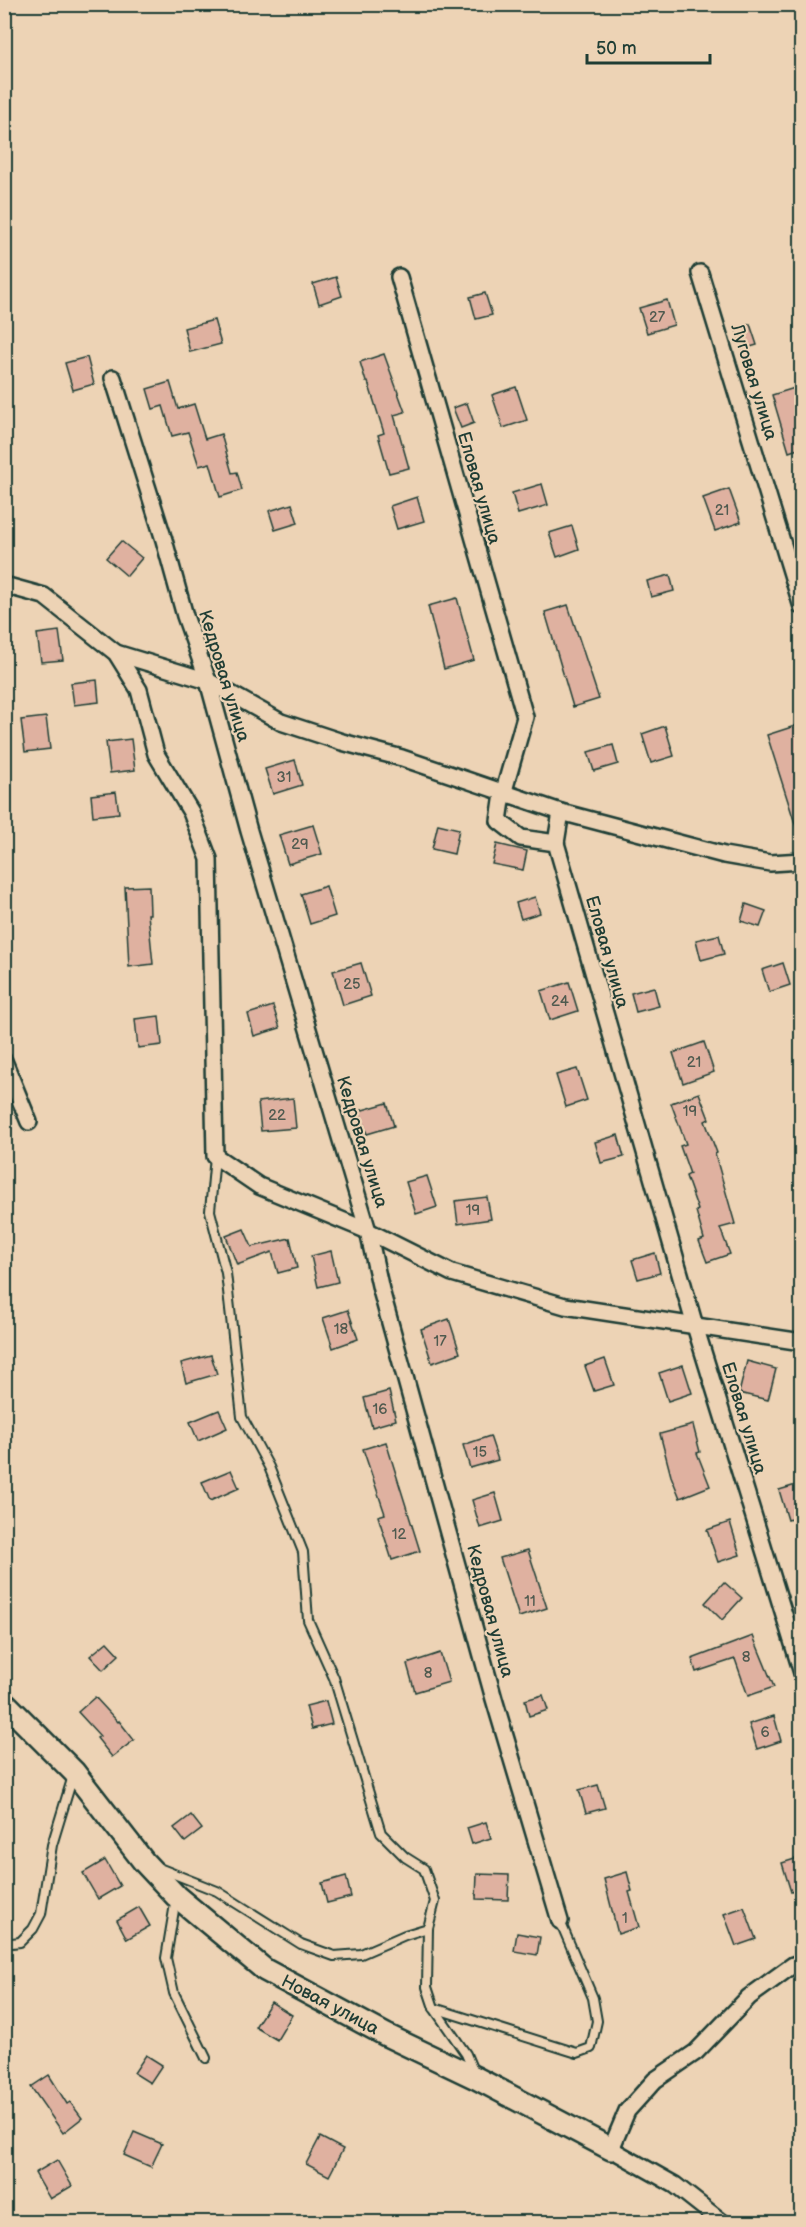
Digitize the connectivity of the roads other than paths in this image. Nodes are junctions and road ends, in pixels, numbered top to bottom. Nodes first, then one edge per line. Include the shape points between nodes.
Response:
1 (700, 273) dead end
2 (399, 278) dead end
3 (113, 378) dead end
4 (4, 585) edge
5 (801, 607) edge
6 (116, 653) junction
7 (208, 681) junction
8 (503, 794) junction
9 (561, 812) junction
10 (556, 843) junction
11 (801, 861) edge
12 (4, 1060) edge
13 (29, 1122) dead end
14 (215, 1156) junction
15 (368, 1231) junction
16 (695, 1326) junction
17 (801, 1342) edge
18 (801, 1673) edge
19 (4, 1702) edge
20 (74, 1772) junction
21 (144, 1862) junction
22 (176, 1896) junction
23 (560, 1921) joint
24 (429, 1928) junction
25 (4, 1944) edge
26 (801, 1962) edge
27 (434, 2008) junction
28 (206, 2058) dead end
29 (476, 2078) junction
30 (612, 2149) junction
31 (722, 2223) edge

1 - 5 street, Луговая улица
2 - 8 street, Еловая улица via 525,717
3 - 7 street, Кедровая улица
4 - 6 street via 44,596
6 - 7 street
6 - 14 street via 140,690 156,754 191,812 209,859
7 - 8 street via 281,722 402,758
7 - 15 street, Кедровая улица via 252,843
8 - 9 street
8 - 10 street, Еловая улица via 499,821 521,838
9 - 10 street
9 - 11 street via 724,855 770,863
10 - 16 street, Еловая улица
12 - 13 street
14 - 15 street via 260,1186
14 - 24 lane via 210,1211 226,1273 242,1417 269,1467 303,1552 308,1620 334,1678 381,1833 424,1869 435,1901
15 - 16 street via 452,1273 565,1306
15 - 23 street, Кедровая улица via 494,1699
16 - 17 street
16 - 18 street, Еловая улица
19 - 20 street, Новая улица
20 - 21 street, Новая улица
20 - 25 lane via 52,1845 41,1914 20,1942
21 - 22 street, Новая улица
21 - 24 lane via 217,1891 301,1944 334,1956 361,1954
22 - 28 lane via 166,1958 174,1993
22 - 29 street, Новая улица via 265,1970
23 - 27 lane via 593,1998 597,2021 591,2048 577,2053
24 - 27 lane via 427,1987
26 - 30 street via 749,1997 696,2052 655,2080 627,2111
27 - 29 lane via 466,2054
29 - 30 street, Новая улица
30 - 31 street, Новая улица via 675,2185

